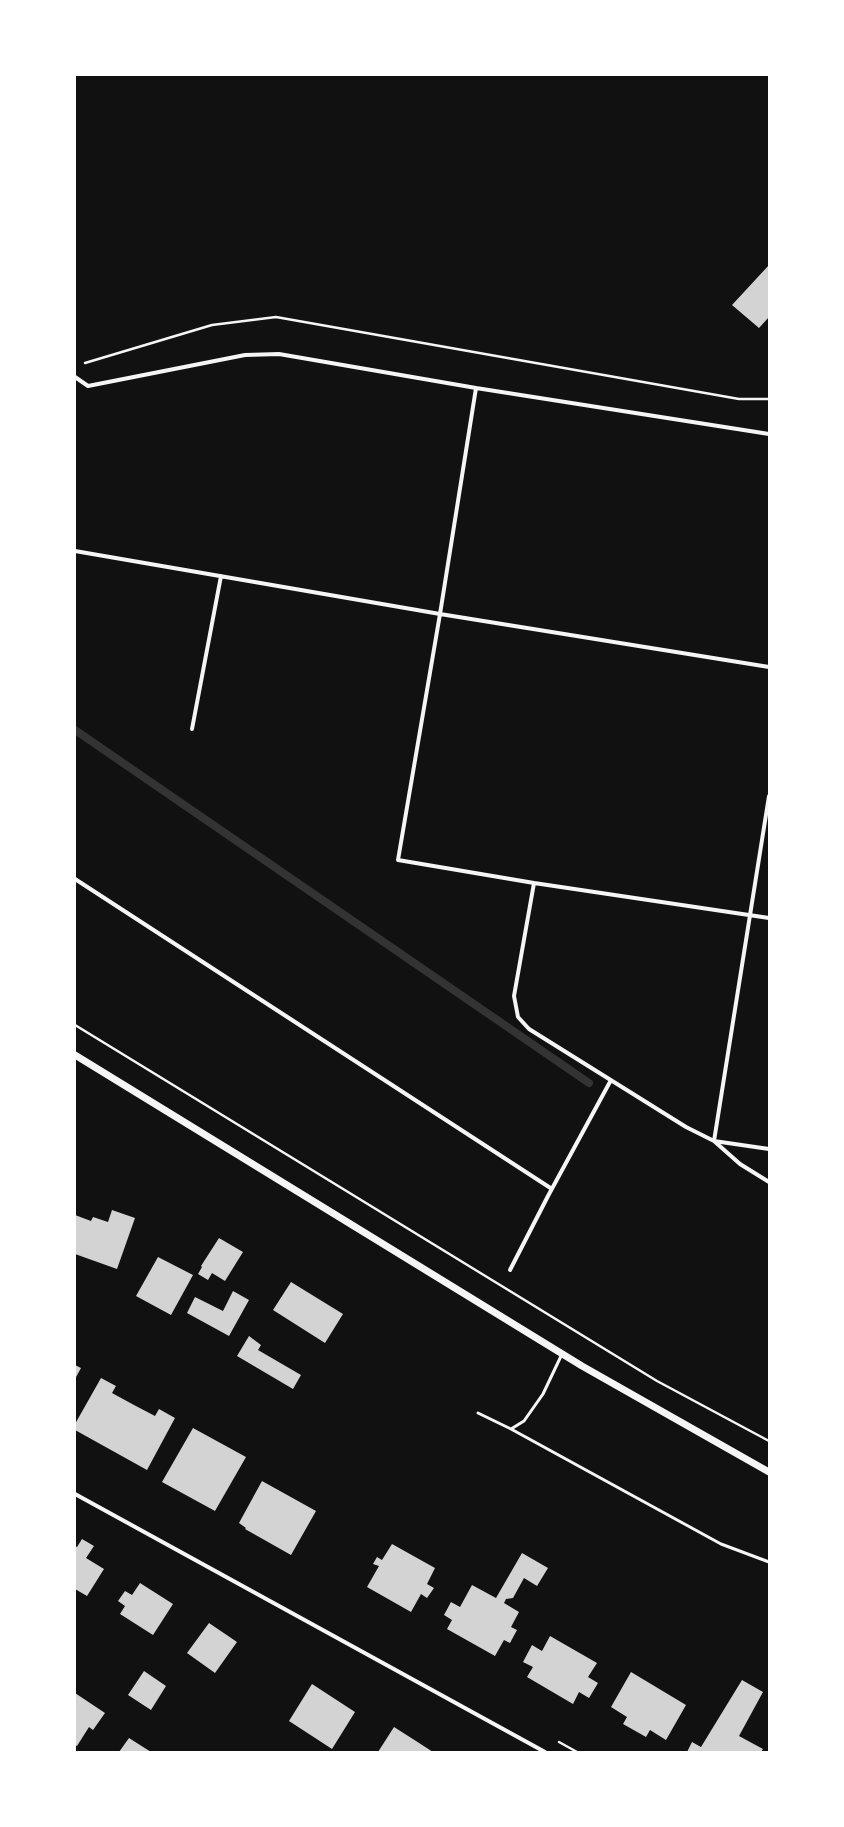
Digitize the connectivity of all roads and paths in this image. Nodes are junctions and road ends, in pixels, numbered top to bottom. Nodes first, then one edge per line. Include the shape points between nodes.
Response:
1 (81, 364) dead end
2 (75, 377) edge
3 (476, 388) junction
4 (769, 399) edge
5 (769, 434) edge
6 (75, 551) edge
7 (221, 576) junction
8 (440, 614) junction
9 (769, 667) edge
10 (192, 729) dead end
11 (769, 796) edge
12 (75, 879) edge
13 (534, 883) junction
14 (750, 915) junction
15 (769, 918) edge
16 (75, 1025) edge
17 (75, 1055) edge
18 (611, 1080) junction
19 (714, 1141) junction
20 (769, 1149) edge
21 (769, 1182) edge
22 (552, 1189) junction
23 (510, 1270) dead end
24 (562, 1354) junction
25 (478, 1413) dead end
26 (511, 1429) junction
27 (769, 1441) edge
28 (769, 1472) edge
29 (75, 1494) edge
30 (769, 1562) edge
31 (545, 1752) edge

1 - 4 path via 212,325 276,317 739,399
2 - 3 street via 88,386 245,355 279,354
3 - 5 street
3 - 8 street
6 - 7 street
7 - 8 street
7 - 10 street
8 - 9 street
8 - 13 street via 398,860
11 - 14 street
12 - 22 street
13 - 14 street
13 - 18 street via 514,996 518,1016 529,1029
14 - 15 street
14 - 19 street
16 - 27 path via 657,1381
17 - 24 street
18 - 19 street via 686,1127
18 - 22 street
19 - 20 street
19 - 21 street via 740,1164
22 - 23 street
24 - 26 lane via 543,1394 524,1421
24 - 28 street
25 - 26 lane
26 - 30 lane via 720,1544
29 - 31 street

